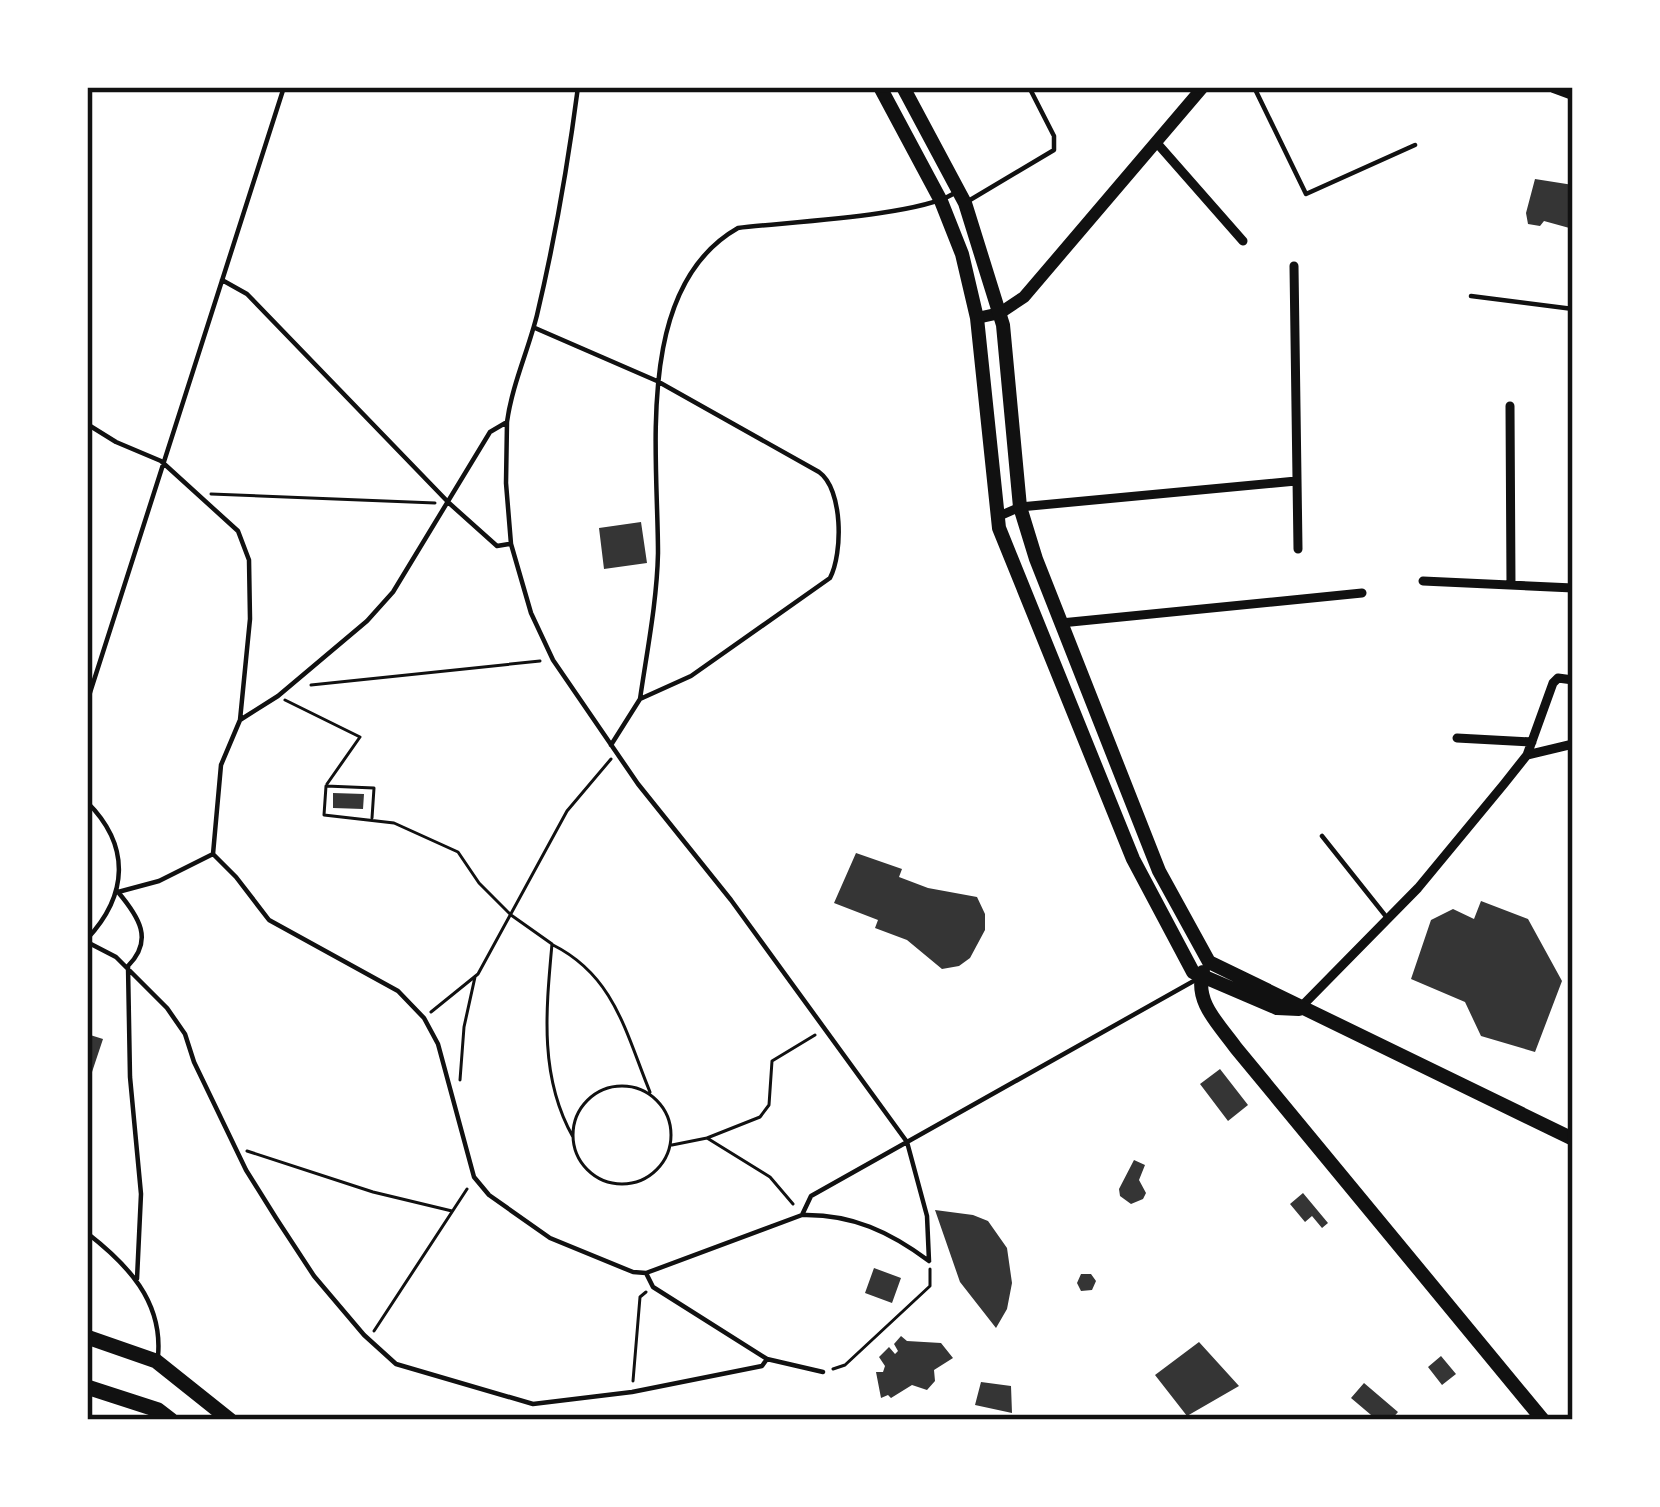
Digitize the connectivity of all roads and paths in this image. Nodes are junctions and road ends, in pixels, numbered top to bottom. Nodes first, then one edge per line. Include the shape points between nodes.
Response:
1 (284, 87) edge
2 (578, 87) edge
3 (880, 87) edge
4 (903, 87) edge
5 (1028, 87) edge
6 (1203, 87) edge
7 (1254, 87) edge
8 (1555, 87) edge
9 (1573, 94) edge
10 (1155, 141) junction
11 (1415, 145) dead end
12 (962, 197) junction
13 (941, 201) junction
14 (1243, 241) dead end
15 (1294, 266) dead end
16 (222, 280) junction
17 (1472, 296) dead end
18 (1573, 309) edge
19 (1000, 313) junction
20 (977, 318) junction
21 (534, 327) junction
22 (657, 382) junction
23 (1510, 406) dead end
24 (507, 422) junction
25 (87, 424) edge
26 (161, 461) junction
27 (1296, 481) junction
28 (200, 493) junction
29 (449, 503) junction
30 (1020, 507) junction
31 (997, 518) junction
32 (511, 544) junction
33 (1298, 549) dead end
34 (1424, 581) dead end
35 (1511, 585) junction
36 (1573, 588) edge
37 (1362, 593) dead end
38 (1061, 623) junction
39 (554, 660) junction
40 (1573, 680) edge
41 (290, 686) junction
42 (278, 696) junction
43 (640, 699) junction
44 (87, 702) edge
45 (240, 720) junction
46 (1457, 738) dead end
47 (1532, 742) junction
48 (1573, 744) edge
49 (610, 745) junction
50 (616, 753) junction
51 (1527, 755) junction
52 (326, 785) junction
53 (87, 802) edge
54 (372, 818) junction
55 (1322, 836) dead end
56 (213, 854) junction
57 (118, 892) junction
58 (511, 915) junction
59 (1388, 919) junction
60 (87, 940) edge
61 (552, 944) junction
62 (1209, 962) junction
63 (128, 967) junction
64 (476, 976) junction
65 (1201, 978) junction
66 (1231, 991) junction
67 (1299, 1009) junction
68 (424, 1018) junction
69 (1216, 1020) junction
70 (825, 1029) junction
71 (460, 1088) dead end
72 (650, 1094) junction
73 (573, 1137) junction
74 (707, 1138) junction
75 (1573, 1139) edge
76 (907, 1142) junction
77 (671, 1144) junction
78 (236, 1148) junction
79 (474, 1177) junction
80 (452, 1211) junction
81 (802, 1215) junction
82 (87, 1233) edge
83 (929, 1261) junction
84 (646, 1273) junction
85 (137, 1279) junction
86 (652, 1288) junction
87 (87, 1337) edge
88 (368, 1340) junction
89 (767, 1359) junction
90 (157, 1361) junction
91 (823, 1372) joint
92 (87, 1387) edge
93 (632, 1391) junction
94 (171, 1420) edge
95 (230, 1420) edge
96 (1543, 1420) edge

1 - 16 lane
2 - 21 lane
3 - 13 main road
4 - 12 main road
5 - 12 lane via 1054,150
6 - 10 street
7 - 11 lane via 1306,194
8 - 9 street
10 - 14 street
10 - 19 street via 1024,297
12 - 13 lane
12 - 19 main road
13 - 20 main road
13 - 22 lane via 738,228 720,238 681,296
15 - 27 street
16 - 26 lane
16 - 29 lane via 247,294
17 - 18 lane
19 - 20 street
19 - 30 main road
20 - 31 main road
21 - 22 lane
21 - 24 lane
22 - 43 lane via 658,554
22 - 43 lane via 828,478 836,494 836,563 824,584 759,630 692,676
23 - 35 street
24 - 29 lane via 490,432
24 - 32 lane
25 - 26 lane
26 - 28 lane
26 - 44 lane
27 - 30 street
27 - 33 street
28 - 29 path
28 - 45 lane via 238,532 249,560
29 - 32 lane via 497,546
29 - 41 lane via 393,592
30 - 31 street
30 - 38 main road
31 - 65 main road via 1133,859
32 - 39 lane
34 - 35 street
35 - 36 street
37 - 38 street
38 - 62 main road via 1159,871
39 - 41 path
39 - 49 lane
40 - 47 street via 1553,683
41 - 42 lane
42 - 45 lane
42 - 52 path via 360,736
43 - 49 lane
45 - 56 lane via 221,766
46 - 47 street
47 - 51 street
48 - 51 street
49 - 50 lane
50 - 58 path via 567,811
50 - 70 lane
51 - 59 street
52 - 54 path via 325,815
52 - 54 path via 374,788
53 - 57 lane via 110,829 120,860
54 - 58 path via 458,852
55 - 59 lane
56 - 57 lane
56 - 68 lane via 268,920 398,991
57 - 60 lane
57 - 63 lane via 144,939
58 - 61 path
58 - 64 path
59 - 67 street
60 - 63 lane
61 - 72 path via 579,958 610,998
61 - 73 path via 549,1073
62 - 65 main road
62 - 67 main road
63 - 78 lane via 185,1034
63 - 85 lane via 141,1194
64 - 68 path
64 - 71 path
65 - 66 main road
65 - 69 main road via 1202,1000
65 - 76 lane
66 - 67 main road
66 - 69 main road via 1218,1001
67 - 75 main road
68 - 79 lane
69 - 96 main road
70 - 74 path via 772,1061 769,1105 760,1117
70 - 76 lane
72 - 73 path via 632,1086 595,1093 581,1107
72 - 77 path via 664,1107
73 - 77 path via 580,1162 612,1183 650,1176
74 - 77 path
74 - 81 path via 770,1177
76 - 81 lane via 811,1196
76 - 83 lane via 927,1216
78 - 80 path
78 - 88 lane via 314,1276
79 - 80 path
79 - 84 lane via 550,1238
80 - 88 path
81 - 83 lane via 845,1217 902,1240
81 - 84 lane
82 - 85 lane
83 - 91 path via 930,1286 845,1365
84 - 86 lane
85 - 90 lane via 150,1301
86 - 89 lane
86 - 93 path via 640,1297
87 - 90 main road
88 - 93 lane via 396,1364 533,1404
89 - 91 lane
89 - 93 lane
90 - 95 main road
92 - 94 main road

